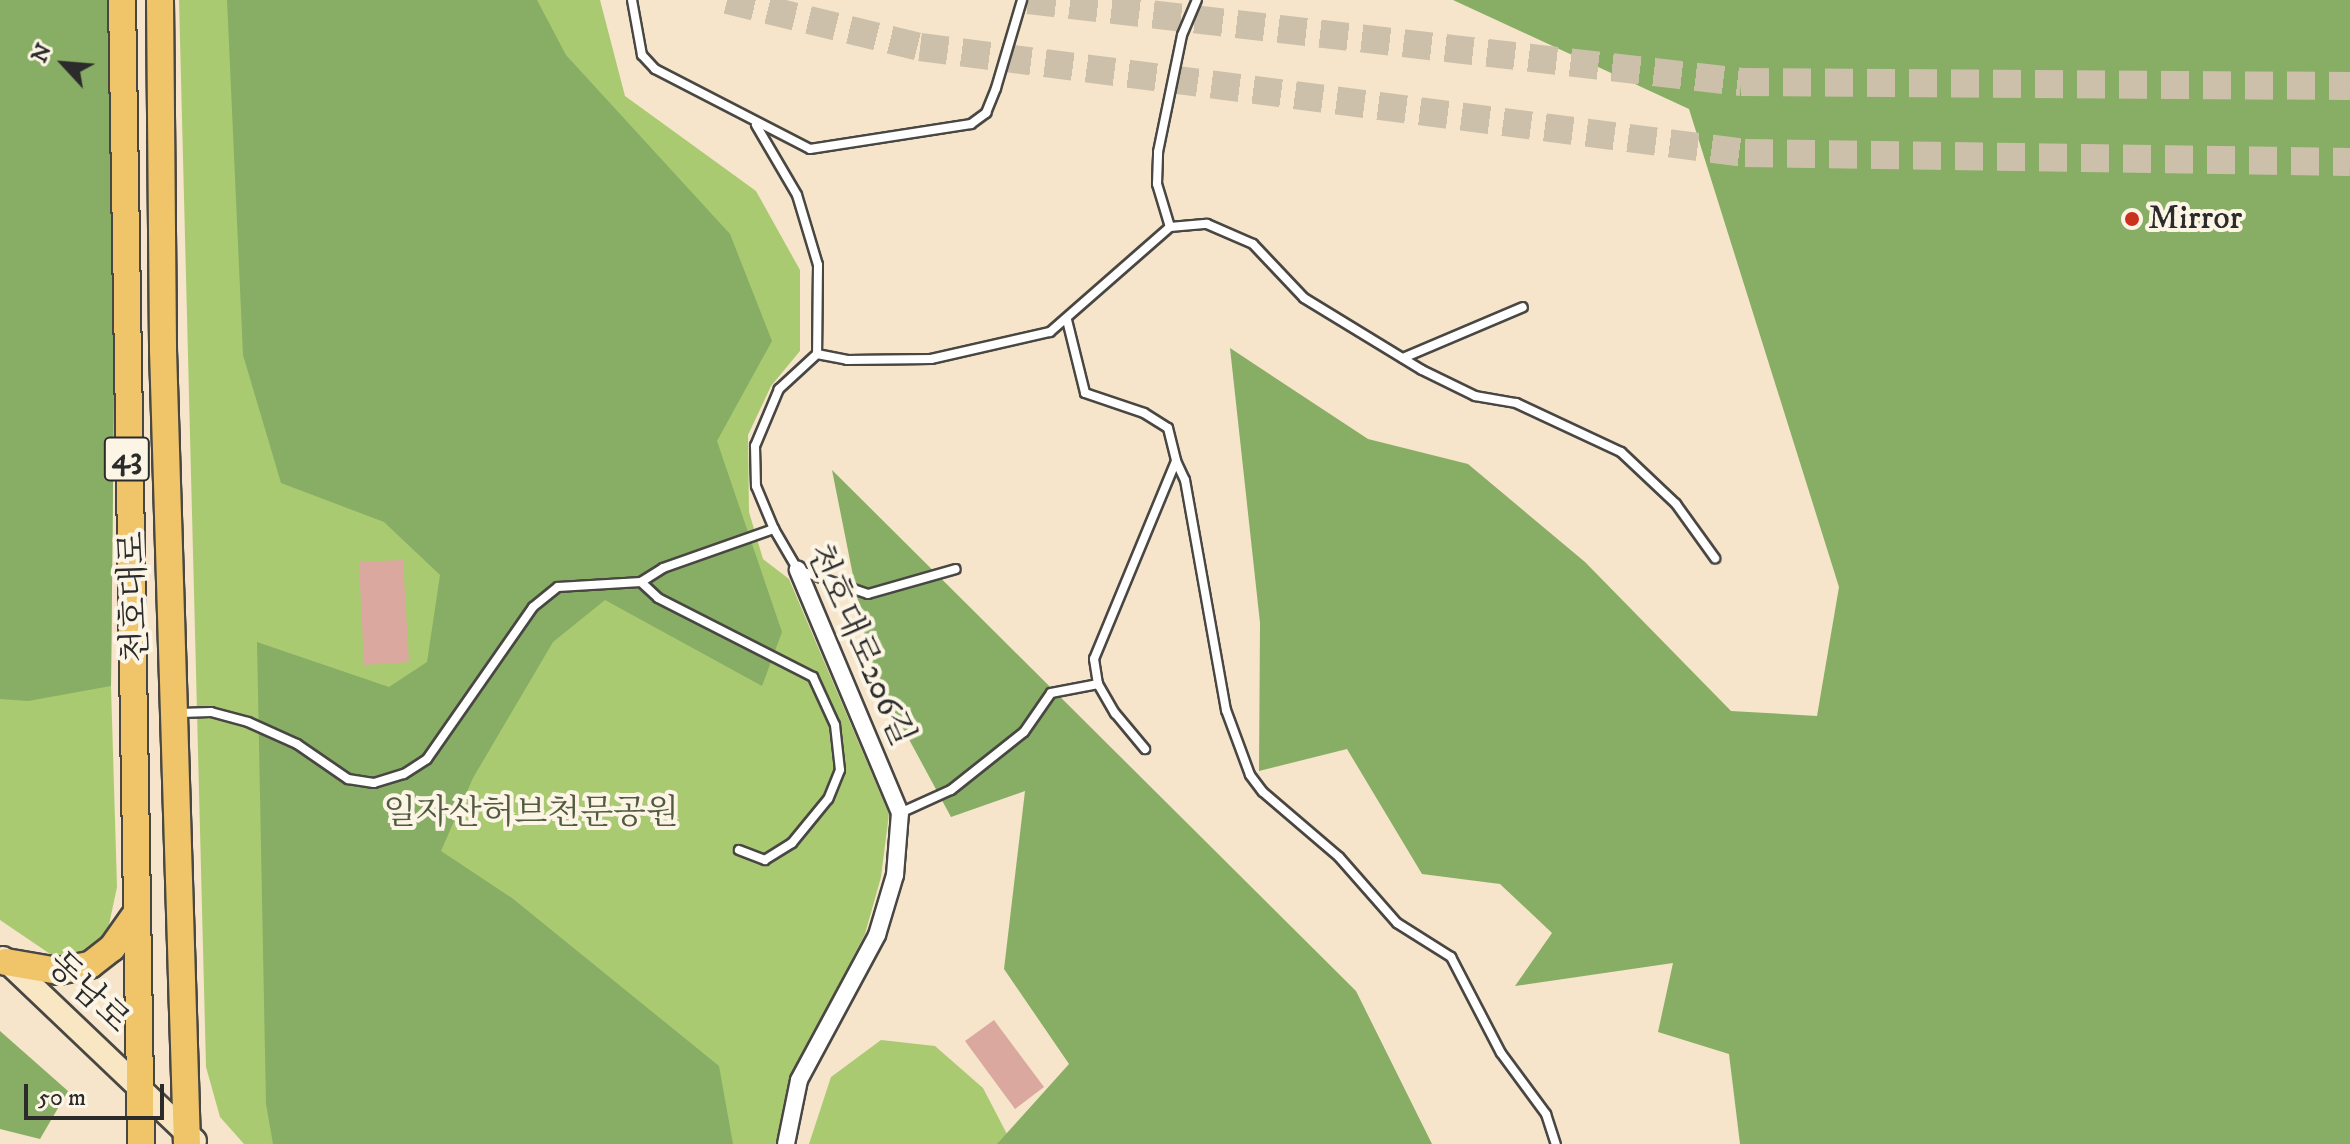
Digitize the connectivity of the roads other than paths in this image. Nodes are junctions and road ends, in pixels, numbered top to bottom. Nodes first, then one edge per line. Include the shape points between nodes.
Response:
1 (122, 0) edge
2 (160, 0) edge
3 (632, 0) edge
4 (1022, 0) edge
5 (1196, 0) edge
6 (754, 122) junction
7 (1170, 227) junction
8 (1523, 307) dead end
9 (1067, 320) junction
10 (817, 354) junction
11 (1403, 358) junction
12 (1176, 461) junction
13 (774, 529) junction
14 (1715, 558) dead end
15 (956, 569) dead end
16 (798, 570) junction
17 (641, 582) junction
18 (1098, 684) junction
19 (175, 713) junction
20 (1145, 749) dead end
21 (900, 813) junction
22 (739, 850) dead end
23 (134, 917) junction
24 (3, 958) edge
25 (140, 1090) junction
26 (191, 1140) edge
27 (141, 1144) edge
28 (786, 1144) edge
29 (1556, 1144) edge

1 - 23 main road, 천호대로 / 43
2 - 19 main road, 천호대로 / 43
3 - 6 lane via 642,55 655,69
4 - 6 lane via 986,113 971,124 810,149
5 - 7 lane via 1182,35 1158,152 1157,184
6 - 10 lane via 797,195 818,265
7 - 9 lane
7 - 11 lane via 1207,224 1253,244 1304,298
8 - 11 lane
9 - 10 lane via 1050,332 931,359 847,360
9 - 12 lane via 1085,393 1144,413 1168,428
10 - 13 lane via 779,389 755,446 756,486
11 - 14 lane via 1475,396 1516,403 1621,452 1676,504
12 - 18 lane via 1103,628 1094,659
12 - 29 lane via 1185,480 1226,710 1250,775 1358,876 1397,923 1451,957 1501,1053 1546,1114
13 - 16 lane, 천호대로206길
13 - 17 lane, 천호대로206길 via 663,568
15 - 16 lane via 918,584 868,594
16 - 21 street, 천호대로206길
17 - 19 lane, 천호대로206길 via 558,587 545,595 427,759 404,774 374,783 348,779 297,744 248,722 211,712
17 - 22 lane via 658,598 813,677 835,725 840,770 828,799 792,843 765,860
18 - 20 lane
18 - 21 lane via 1051,693 1024,732 964,780
19 - 26 main road, 천호대로 / 43
21 - 28 street, 천호대로206길 via 895,875 877,935 799,1080
23 - 24 main road via 112,948 90,965 58,971
23 - 25 main road, 천호대로 / 43
24 - 25 main road, 동남로
25 - 26 main road, 동남로
25 - 27 main road, 천호대로 / 43

